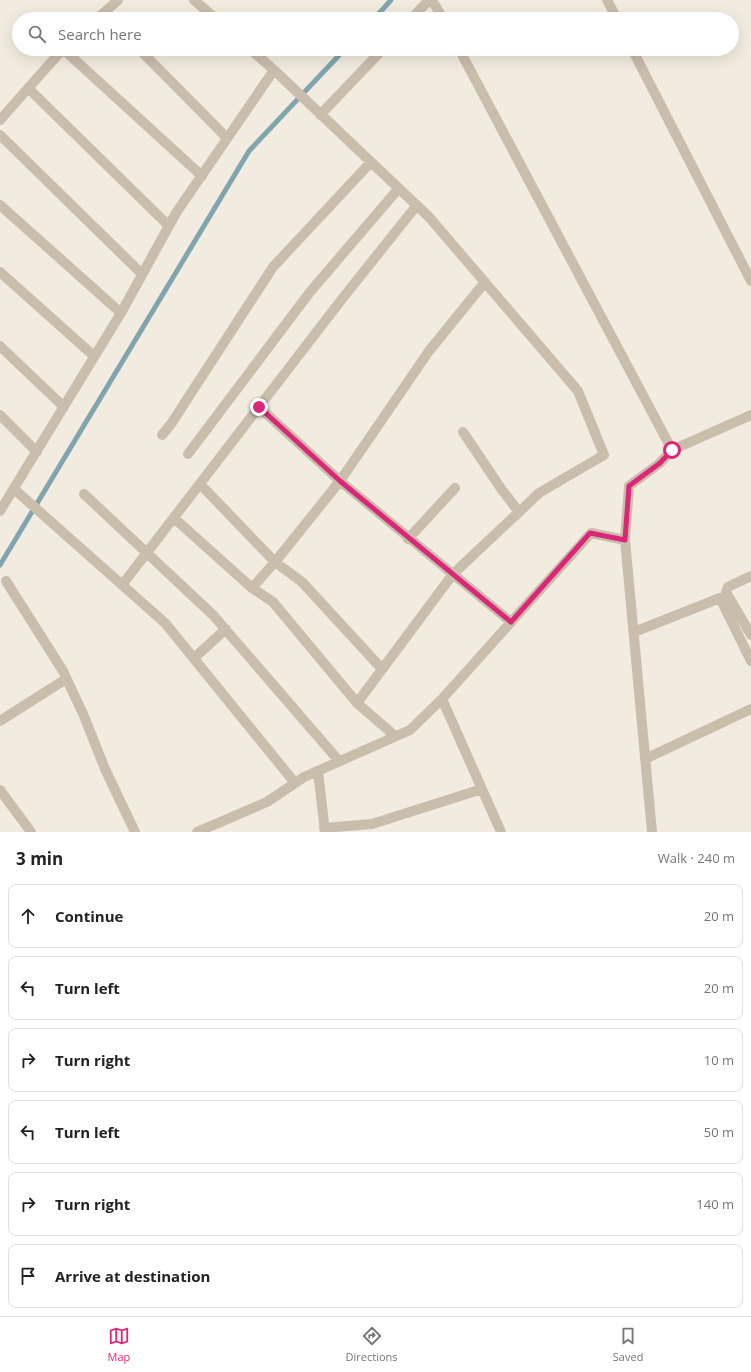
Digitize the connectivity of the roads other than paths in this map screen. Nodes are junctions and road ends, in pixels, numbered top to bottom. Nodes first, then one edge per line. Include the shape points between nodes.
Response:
1 (118, 0) edge
2 (194, 0) edge
3 (429, 0) edge
4 (432, 0) edge
5 (607, 0) edge
6 (107, 12) edge
7 (208, 12) edge
8 (418, 12) edge
9 (439, 12) edge
10 (613, 12) edge
11 (57, 56) edge
12 (71, 56) edge
13 (146, 56) edge
14 (258, 56) edge
15 (376, 56) edge
16 (463, 56) edge
17 (636, 56) edge
18 (274, 70) junction
19 (28, 88) junction
20 (320, 115) junction
21 (0, 120) edge
22 (0, 135) edge
23 (227, 138) junction
24 (371, 162) junction
25 (202, 176) junction
26 (399, 188) junction
27 (0, 205) edge
28 (417, 205) junction
29 (169, 226) junction
30 (0, 272) edge
31 (142, 274) junction
32 (751, 281) edge
33 (485, 282) junction
34 (121, 313) junction
35 (0, 346) edge
36 (94, 356) junction
37 (259, 407) junction
38 (64, 408) junction
39 (0, 415) edge
40 (751, 415) edge
41 (463, 432) dead end
42 (162, 435) dead end
43 (672, 450) junction
44 (37, 452) junction
45 (188, 454) dead end
46 (340, 481) junction
47 (200, 484) junction
48 (455, 488) dead end
49 (14, 489) junction
50 (84, 494) dead end
51 (2, 503) edge
52 (519, 512) junction
53 (174, 518) junction
54 (408, 539) junction
55 (625, 540) junction
56 (147, 553) junction
57 (275, 562) junction
58 (453, 574) junction
59 (751, 576) edge
60 (6, 581) dead end
61 (122, 585) junction
62 (252, 588) junction
63 (511, 622) junction
64 (226, 629) junction
65 (634, 632) junction
66 (751, 635) edge
67 (194, 658) junction
68 (751, 661) edge
69 (382, 669) junction
70 (66, 679) junction
71 (442, 699) junction
72 (357, 703) junction
73 (751, 709) edge
74 (0, 721) edge
75 (395, 736) junction
76 (645, 758) junction
77 (339, 761) junction
78 (318, 770) junction
79 (295, 783) junction
80 (482, 789) junction
81 (0, 790) edge
82 (324, 830) edge
83 (31, 832) edge
84 (135, 832) edge
85 (197, 832) edge
86 (501, 832) edge
87 (652, 832) edge

1 - 6 street
2 - 7 street
3 - 8 street
4 - 9 street
5 - 10 street
11 - 19 street
12 - 25 street
13 - 23 street
14 - 18 street
15 - 20 street
16 - 43 street
17 - 32 street
18 - 20 street
18 - 23 street
19 - 21 street
19 - 29 street
20 - 24 street
22 - 31 street
23 - 25 street
24 - 26 street
24 - 42 street via 273,267
25 - 29 street
26 - 28 street
26 - 45 street via 310,292
27 - 34 street
28 - 33 street
28 - 37 street
29 - 31 street
30 - 36 street
31 - 34 street
33 - 46 street via 429,351
33 - 52 street via 578,391 604,455 539,493
34 - 36 street
35 - 38 street
36 - 38 street
37 - 46 street
37 - 47 street
38 - 44 street
39 - 44 street
40 - 43 street
41 - 52 street
43 - 55 street via 660,463 629,486
44 - 49 street
46 - 54 street
46 - 57 street
47 - 53 street
47 - 57 street
48 - 54 street
49 - 51 street
49 - 61 street
50 - 56 street
52 - 58 street
53 - 56 street
53 - 62 street
54 - 58 street
55 - 63 street via 590,533
55 - 65 street
56 - 61 street
56 - 64 street
57 - 62 street
57 - 69 street via 302,582
58 - 63 street
58 - 69 street
59 - 66 street via 728,588 726,592
60 - 70 street
61 - 67 street via 165,623
62 - 72 street via 273,602
63 - 71 street
64 - 67 street
64 - 77 street
65 - 68 street via 720,598
65 - 76 street
67 - 79 street
69 - 72 street
70 - 74 street
70 - 84 street
71 - 75 street via 410,730
71 - 80 street
72 - 75 street
73 - 76 street
75 - 77 street
76 - 87 street
77 - 78 street
78 - 79 street
78 - 82 street
79 - 85 street via 267,802
80 - 82 street via 372,824
80 - 86 street
81 - 83 street

